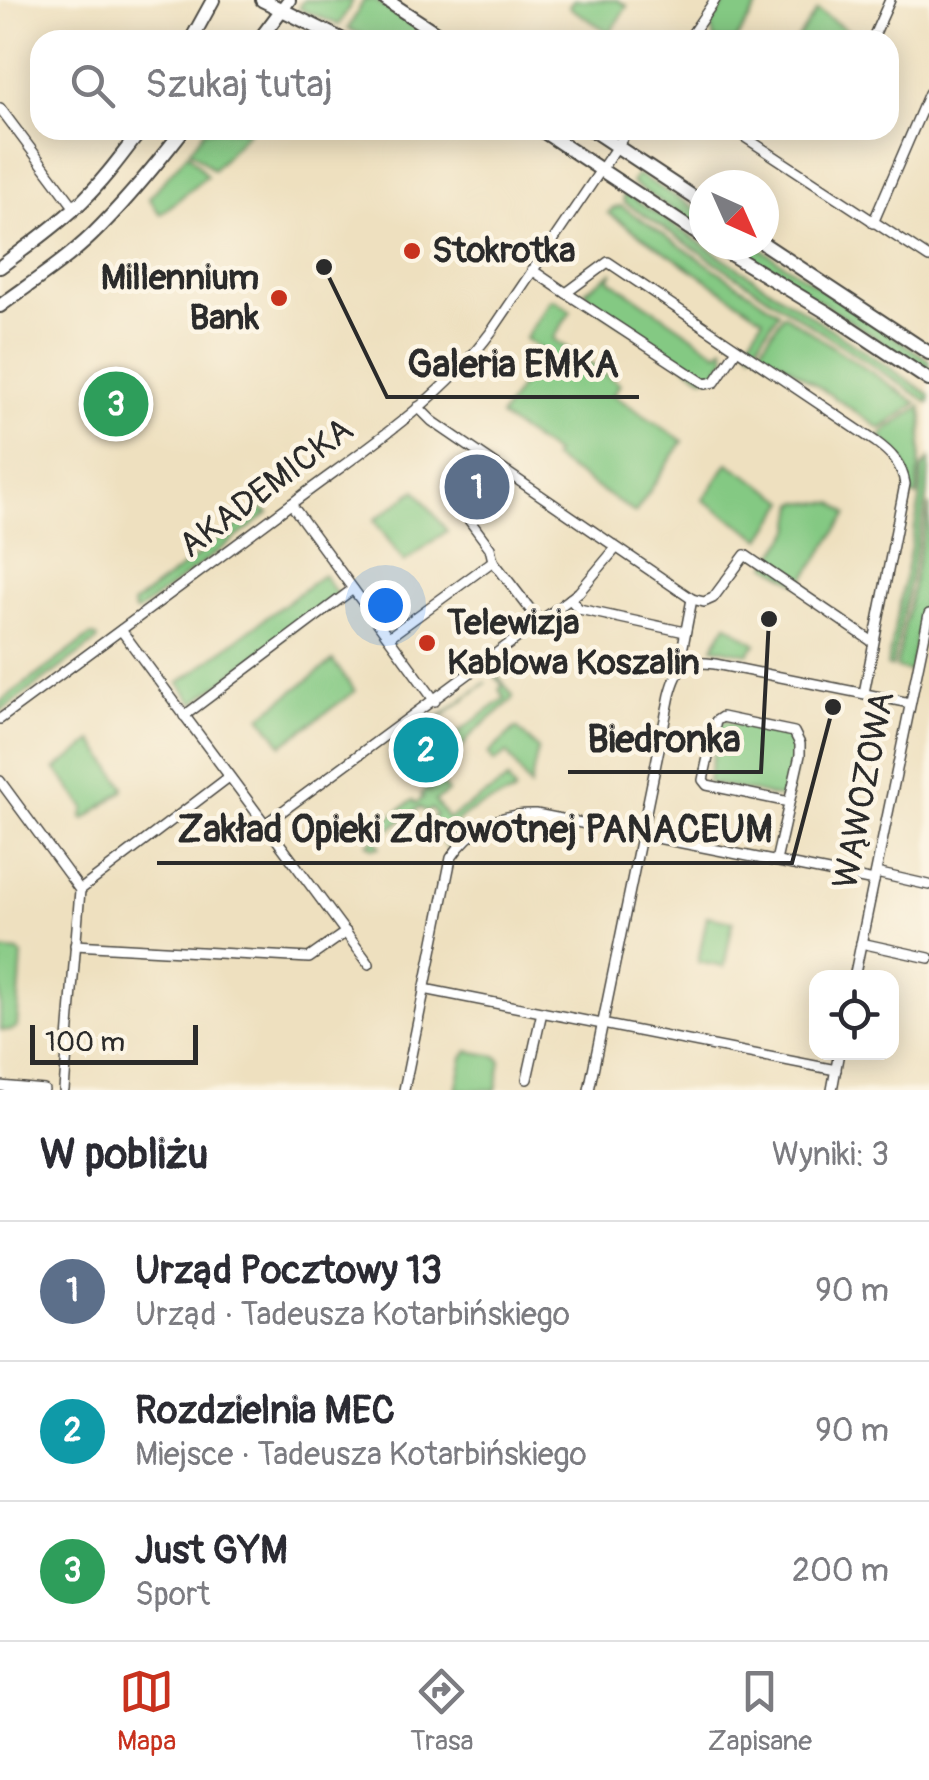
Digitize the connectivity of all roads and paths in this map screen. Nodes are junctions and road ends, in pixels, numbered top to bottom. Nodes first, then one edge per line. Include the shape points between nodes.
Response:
1 (213, 0) edge
2 (262, 0) edge
3 (386, 0) edge
4 (715, 0) edge
5 (890, 0) edge
6 (285, 5) edge
7 (197, 30) edge
8 (267, 30) edge
9 (326, 30) edge
10 (432, 30) edge
11 (695, 30) edge
12 (873, 30) edge
13 (929, 93) edge
14 (0, 108) edge
15 (133, 140) edge
16 (175, 140) edge
17 (556, 140) edge
18 (608, 140) edge
19 (621, 140) edge
20 (749, 140) edge
21 (617, 146) junction
22 (600, 169) junction
23 (689, 194) edge
24 (75, 208) junction
25 (873, 223) junction
26 (689, 228) edge
27 (779, 254) edge
28 (929, 258) edge
29 (739, 260) edge
30 (0, 266) edge
31 (532, 270) junction
32 (566, 293) junction
33 (0, 306) edge
34 (737, 349) junction
35 (929, 353) edge
36 (929, 380) edge
37 (418, 408) junction
38 (452, 497) dead end
39 (291, 504) junction
40 (616, 548) junction
41 (493, 561) junction
42 (353, 590) junction
43 (570, 599) junction
44 (692, 600) junction
45 (929, 614) edge
46 (540, 622) junction
47 (121, 630) junction
48 (686, 632) junction
49 (389, 638) junction
50 (874, 642) junction
51 (686, 664) junction
52 (864, 693) junction
53 (435, 701) junction
54 (910, 702) junction
55 (184, 716) junction
56 (0, 719) edge
57 (230, 777) junction
58 (0, 781) edge
59 (788, 802) junction
60 (265, 824) junction
61 (642, 836) junction
62 (776, 861) junction
63 (875, 877) junction
64 (929, 885) edge
65 (80, 890) junction
66 (346, 932) junction
67 (862, 943) junction
68 (75, 945) junction
69 (929, 958) edge
70 (370, 964) dead end
71 (856, 970) edge
72 (424, 988) junction
73 (542, 1012) junction
74 (602, 1024) junction
75 (838, 1060) edge
76 (836, 1070) junction
77 (528, 1079) dead end
78 (0, 1086) edge
79 (44, 1090) edge
80 (64, 1090) edge
81 (404, 1090) edge
82 (589, 1090) edge
83 (832, 1090) edge

1 - 7 main road
2 - 6 main road
3 - 10 main road
4 - 11 street
5 - 12 street
6 - 8 main road
6 - 9 main road
13 - 25 street
14 - 24 street
15 - 24 main road
16 - 33 main road via 92,235
17 - 22 main road
18 - 21 main road
19 - 21 street, AKADEMICKA
20 - 25 street
21 - 22 street, AKADEMICKA
21 - 23 main road
22 - 26 main road
22 - 31 street, AKADEMICKA
24 - 30 main road
25 - 28 street
27 - 35 main road
29 - 36 main road
31 - 32 street
31 - 37 street, AKADEMICKA via 476,351
32 - 34 street via 608,262
32 - 34 street via 706,384 715,382
34 - 50 street via 889,452 904,472
37 - 39 street, AKADEMICKA
37 - 40 street
38 - 41 street
39 - 42 street
39 - 47 street, AKADEMICKA
40 - 43 street
40 - 44 street
41 - 46 street
41 - 49 street
42 - 49 street
42 - 55 street
43 - 46 street
43 - 48 street via 579,609
44 - 48 street
44 - 50 street via 713,598 745,555
45 - 54 street, WĄWOZOWA
46 - 53 street
47 - 55 street
47 - 56 street, AKADEMICKA
48 - 51 street
49 - 53 street
50 - 52 street
51 - 52 street
51 - 61 street via 671,689
52 - 54 street
53 - 60 street
54 - 63 street, WĄWOZOWA
55 - 57 street
57 - 60 street
57 - 65 street
58 - 65 street
59 - 59 street via 800,755 794,732 716,720 706,785
59 - 62 street
60 - 66 street
61 - 62 street
61 - 72 street via 536,814 498,818 478,830 451,858
61 - 74 street
62 - 63 street
63 - 64 street
63 - 67 street, WĄWOZOWA
65 - 68 street
66 - 68 street via 309,958
66 - 70 street
67 - 69 street
67 - 71 street, WĄWOZOWA
68 - 80 street
72 - 73 street
72 - 81 street
73 - 74 street
73 - 77 street
74 - 76 street
74 - 82 street
75 - 76 street
76 - 83 street
78 - 79 street

